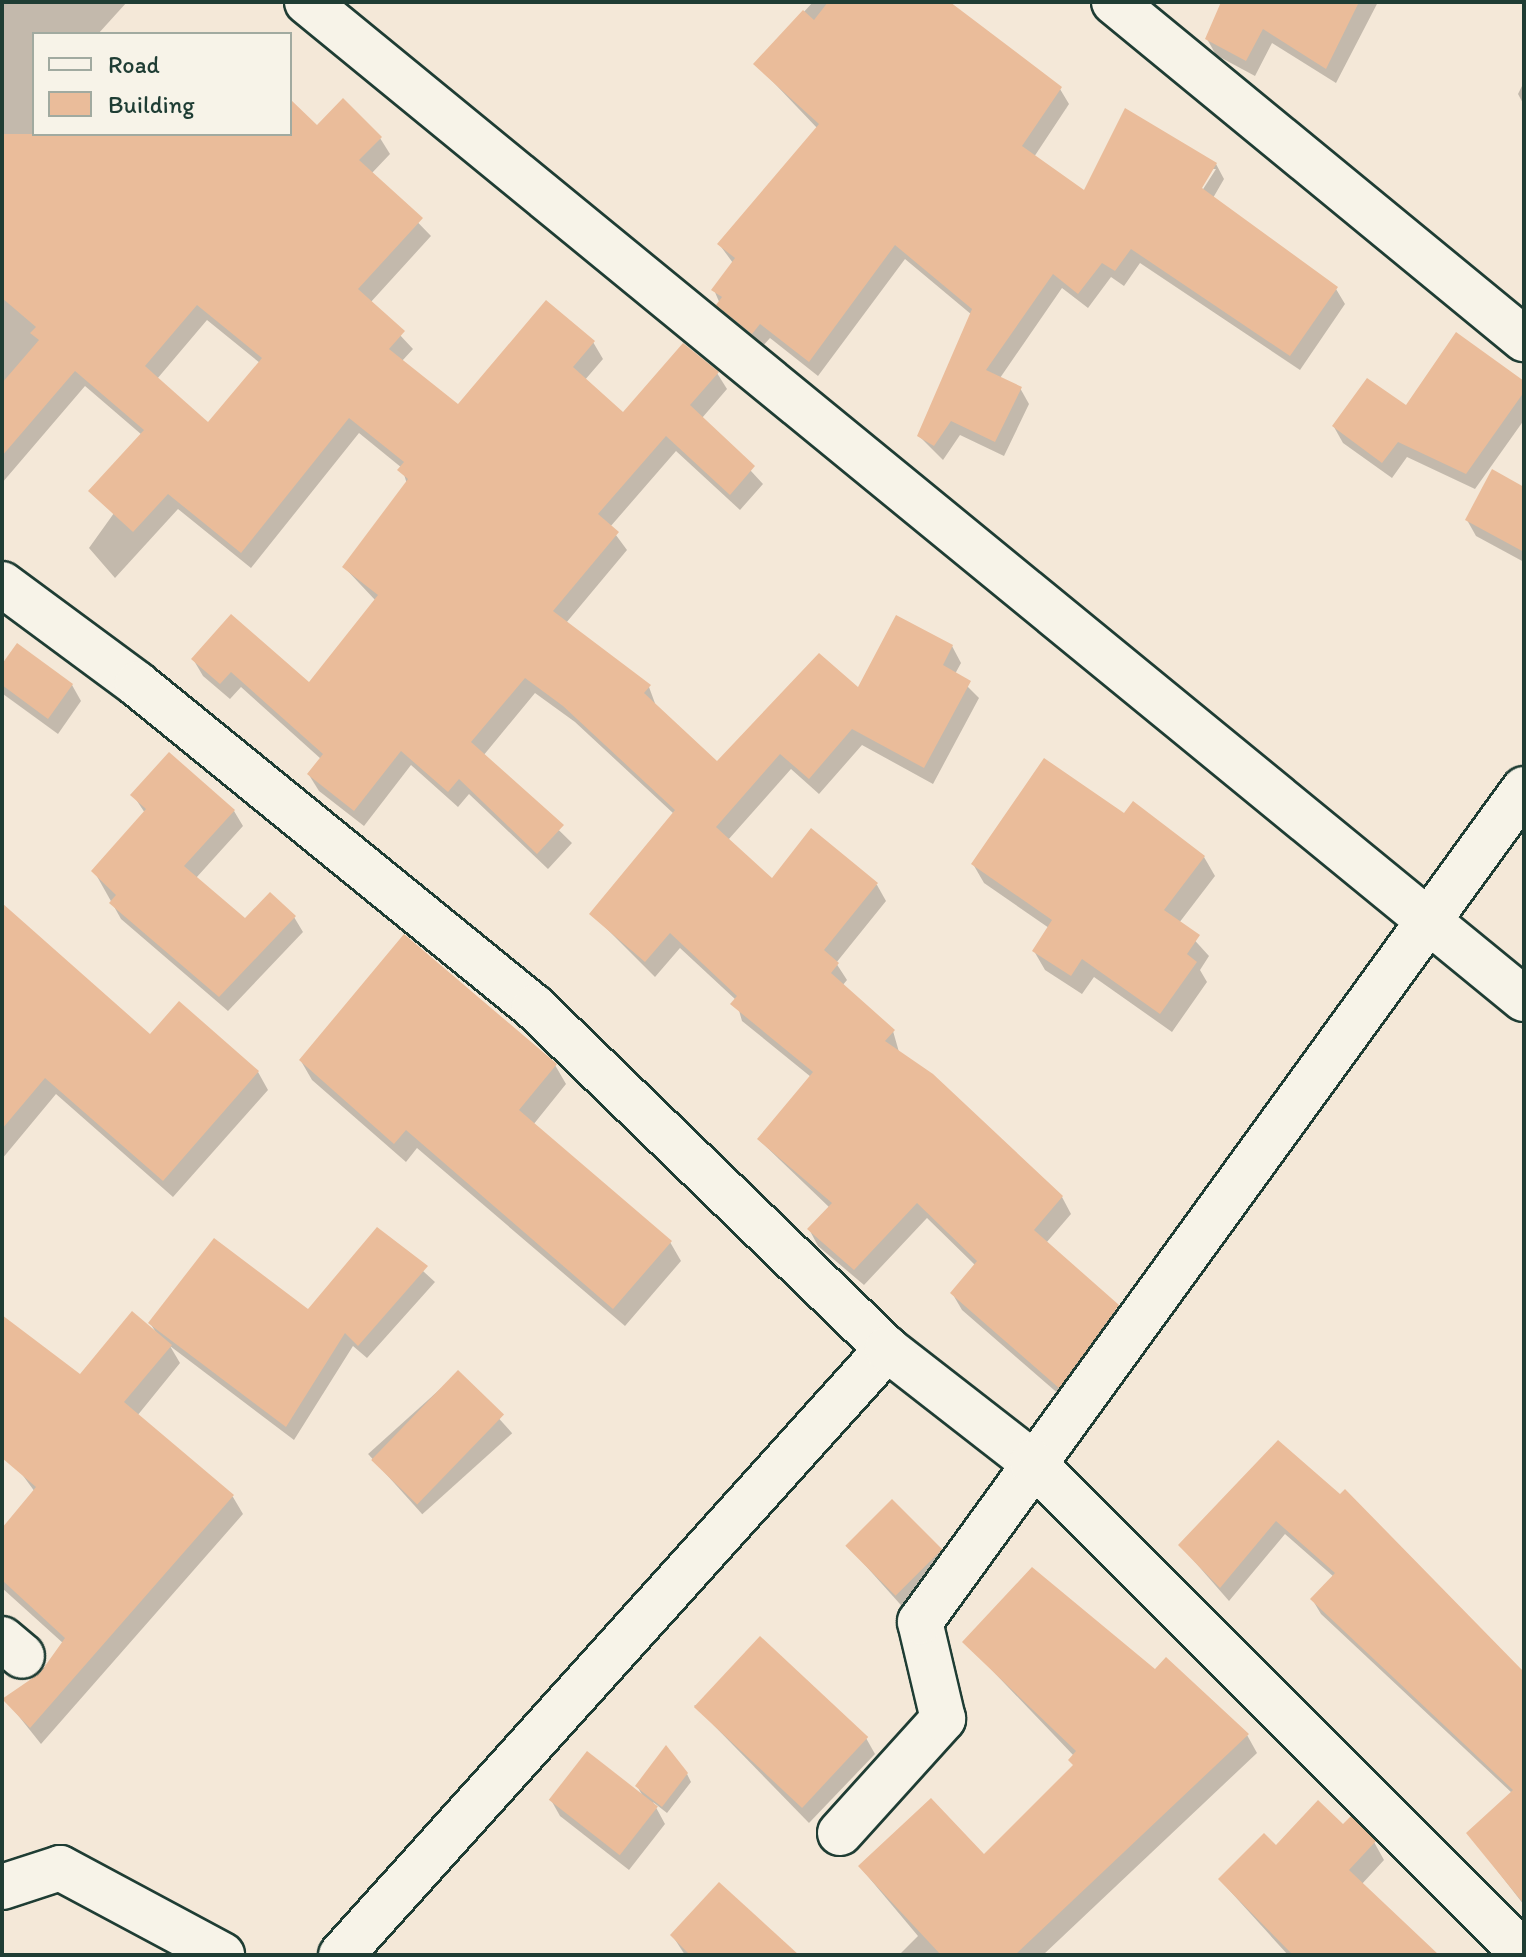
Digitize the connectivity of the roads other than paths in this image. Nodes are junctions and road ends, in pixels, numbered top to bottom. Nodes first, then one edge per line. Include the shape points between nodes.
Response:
1 (307, 2) edge
2 (1114, 2) edge
3 (1524, 339) edge
4 (2, 584) edge
5 (1524, 789) edge
6 (1426, 924) junction
7 (1524, 999) edge
8 (887, 1349) junction
9 (1032, 1462) junction
10 (840, 1833) dead end
11 (2, 1887) edge
12 (1524, 1954) edge
13 (222, 1955) edge
14 (341, 1955) edge

1 - 6 street
2 - 3 street
4 - 8 street via 137,684 534,1007
5 - 6 street
6 - 7 street
6 - 9 street
8 - 9 street
8 - 14 street
9 - 10 street via 920,1622 943,1719
9 - 12 street
11 - 13 street via 60,1868

